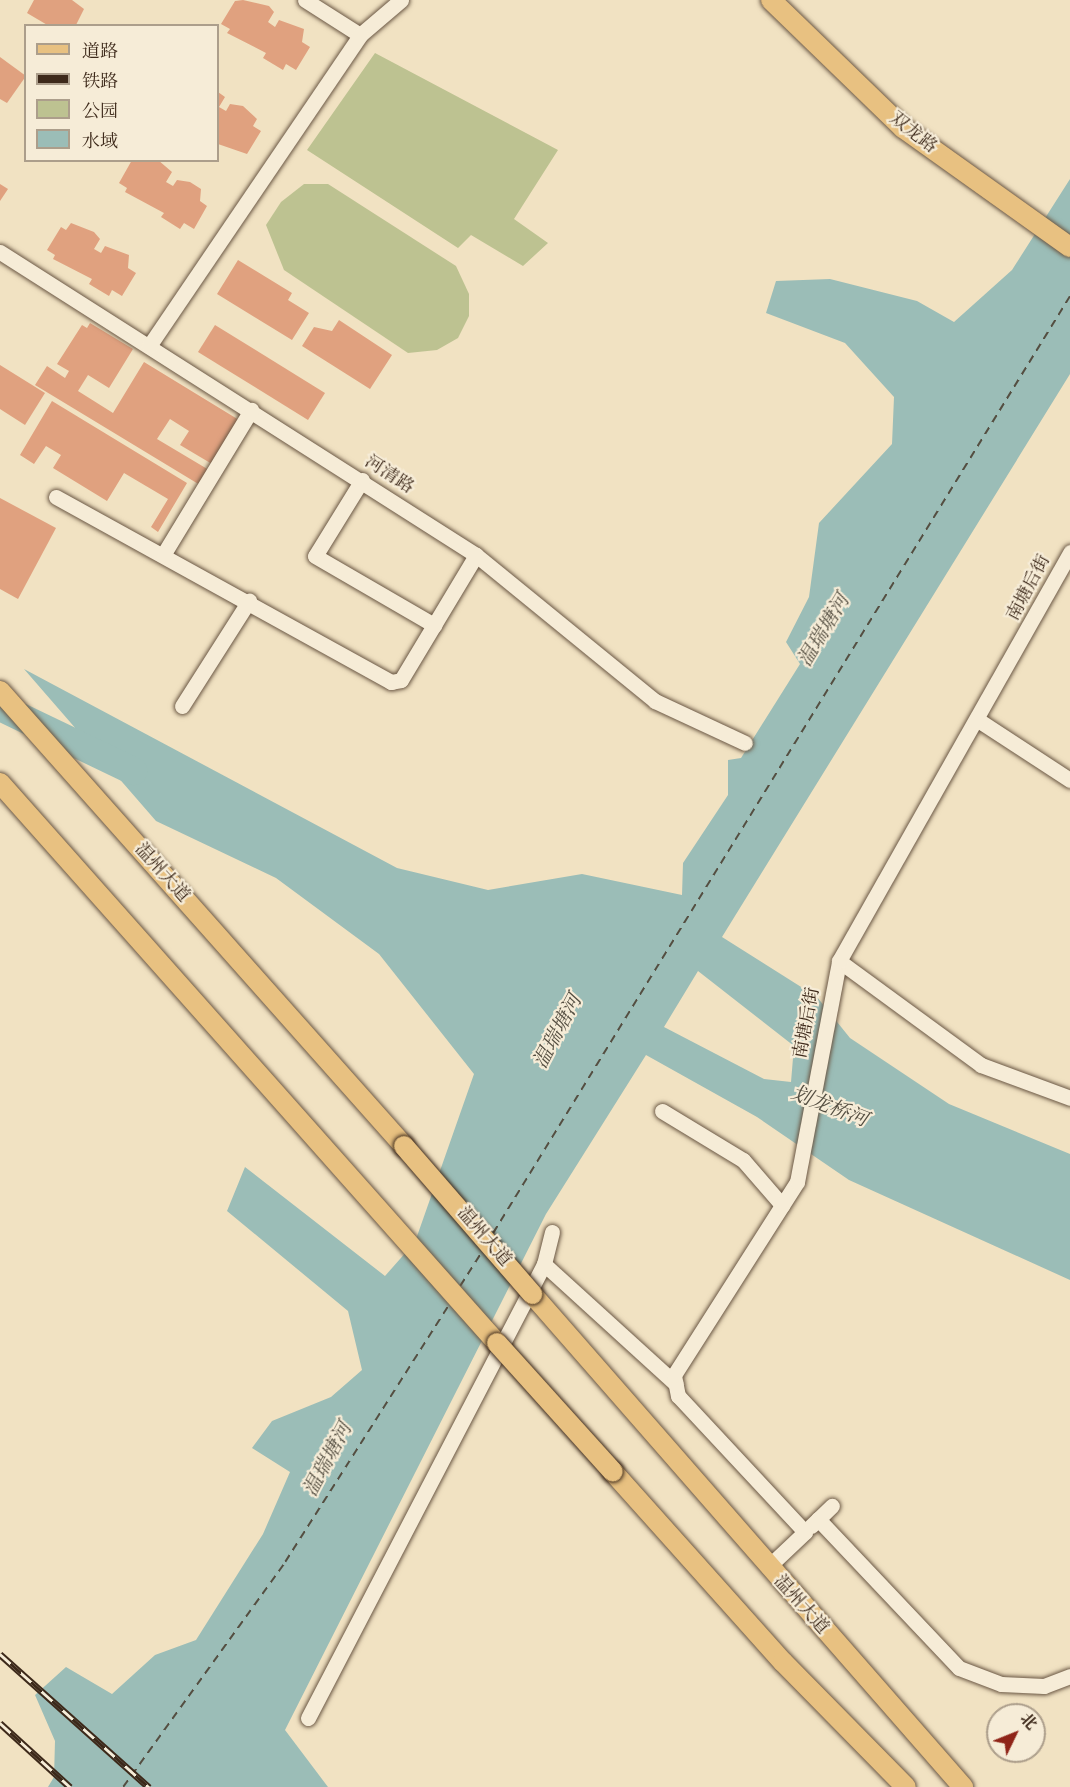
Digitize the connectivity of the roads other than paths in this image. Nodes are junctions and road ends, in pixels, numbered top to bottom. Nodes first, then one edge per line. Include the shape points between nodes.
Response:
1 (305, 0) edge
2 (401, 0) edge
3 (771, 0) edge
4 (360, 35) junction
5 (1070, 247) edge
6 (0, 252) edge
7 (149, 346) junction
8 (251, 410) junction
9 (362, 480) junction
10 (56, 497) dead end
11 (1070, 552) edge
12 (163, 555) junction
13 (476, 555) junction
14 (249, 601) junction
15 (434, 626) junction
16 (0, 691) edge
17 (182, 706) dead end
18 (978, 720) junction
19 (745, 743) dead end
20 (1070, 780) edge
21 (0, 783) edge
22 (838, 961) junction
23 (1070, 1098) edge
24 (662, 1111) dead end
25 (782, 1205) junction
26 (552, 1232) dead end
27 (544, 1264) junction
28 (676, 1384) junction
29 (832, 1506) dead end
30 (818, 1519) junction
31 (805, 1532) junction
32 (768, 1567) junction
33 (1070, 1676) edge
34 (308, 1718) dead end
35 (906, 1787) edge
36 (963, 1787) edge

1 - 4 street
2 - 4 street
3 - 5 main road, 双龙路 via 903,128
4 - 7 street
6 - 7 street, 河清路
7 - 8 street, 河清路
8 - 9 street, 河清路
8 - 12 street
9 - 13 street, 河清路
9 - 15 street via 315,556
10 - 12 street
11 - 18 street, 南塘后街
12 - 14 street
13 - 15 street
13 - 19 street, 河清路 via 655,701
14 - 15 street via 392,682 401,680
14 - 17 street
16 - 32 main road, 温州大道, bridge via 405,1146
18 - 20 street
18 - 22 street, 南塘后街
21 - 35 main road, bridge via 783,1662
22 - 23 street via 981,1065
22 - 25 street, 南塘后街 via 797,1182
24 - 25 street via 743,1160
25 - 28 street, 南塘后街 via 674,1375
26 - 27 street
27 - 28 street
27 - 34 street
28 - 31 street via 678,1396
29 - 30 street
30 - 31 street
30 - 33 street via 959,1668 1000,1684 1044,1686
31 - 32 street
32 - 36 main road, 温州大道

